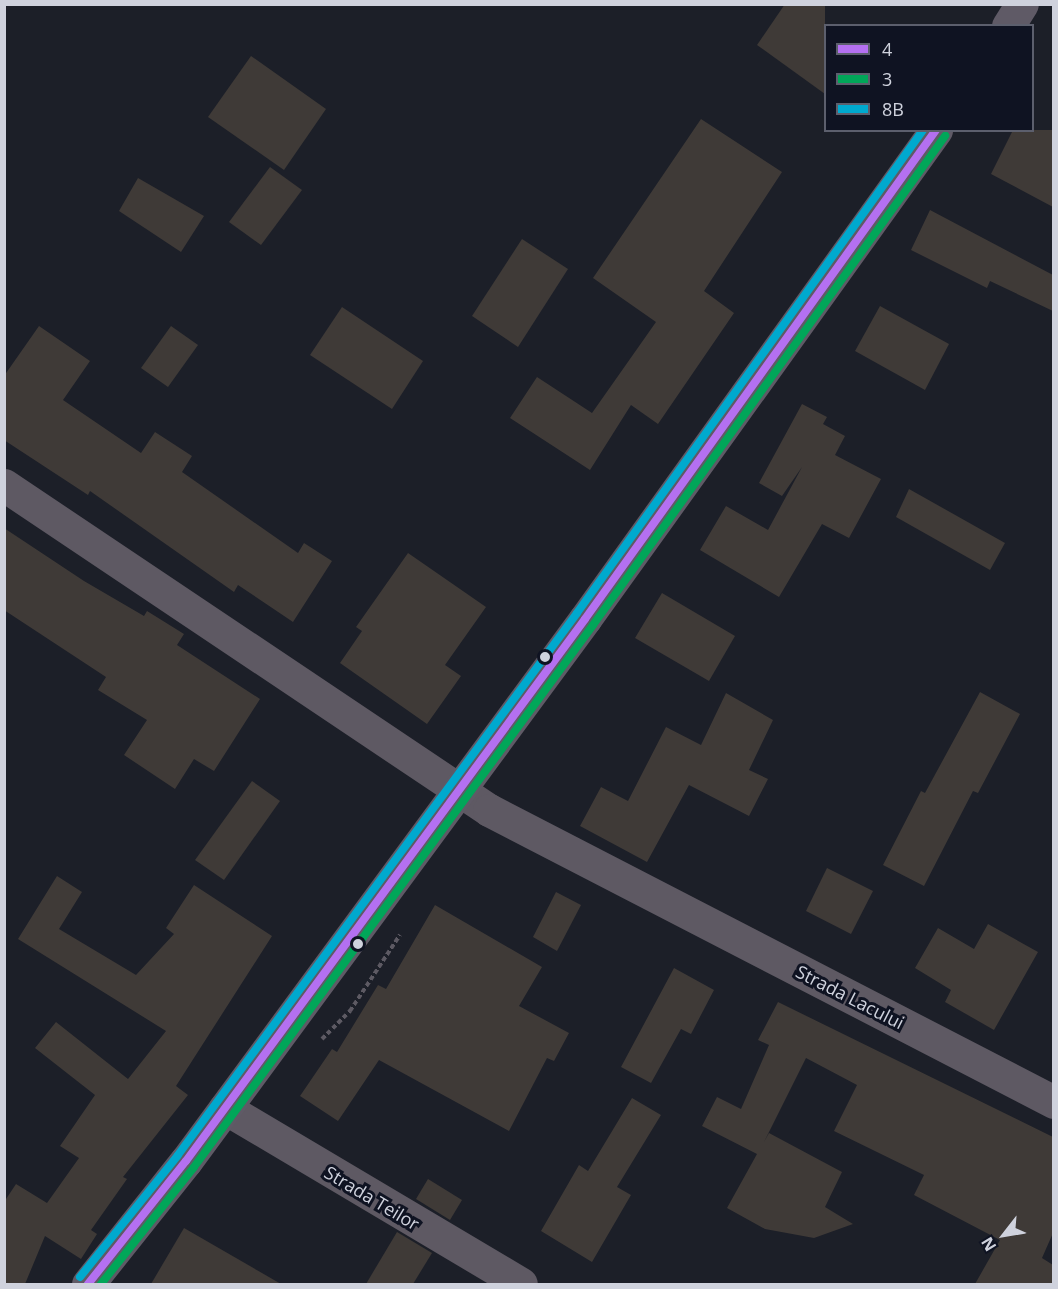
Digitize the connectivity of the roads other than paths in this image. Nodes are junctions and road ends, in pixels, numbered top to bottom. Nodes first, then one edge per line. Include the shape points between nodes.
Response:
1 (1022, 4) edge
2 (1009, 24) edge
3 (935, 132) edge
4 (4, 484) edge
5 (458, 789) junction
6 (1053, 1102) edge
7 (225, 1108) junction
8 (88, 1284) edge
9 (521, 1284) edge

1 - 2 main road
3 - 5 main road via 614,580
4 - 5 street, Strada Lacului
5 - 6 street, Strada Lacului via 489,810
5 - 7 main road
7 - 8 main road
7 - 9 street, Strada Teilor

